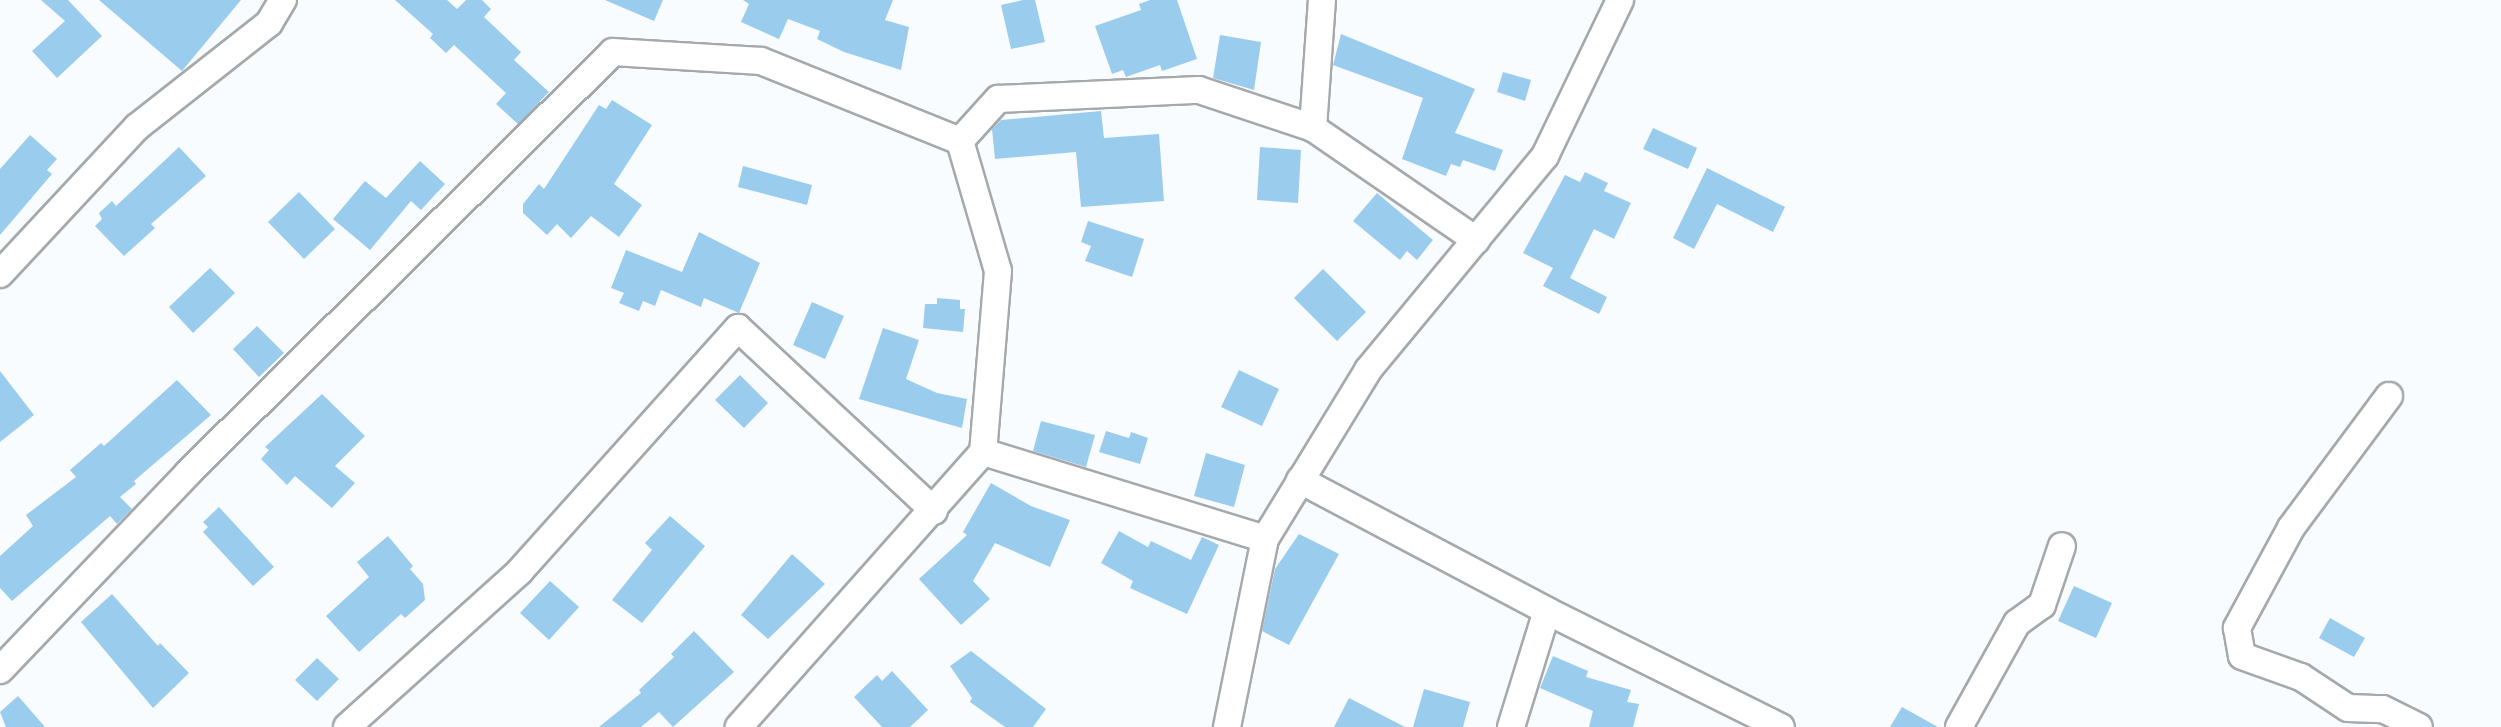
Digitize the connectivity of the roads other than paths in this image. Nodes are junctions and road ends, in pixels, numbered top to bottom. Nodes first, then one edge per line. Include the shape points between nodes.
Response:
1 (283, 0) edge
2 (1322, 0) edge
3 (1620, 0) edge
4 (1313, 128) junction
5 (960, 141) junction
6 (1476, 240) junction
7 (0, 274) edge
8 (2389, 396) dead end
9 (983, 452) junction
10 (1300, 480) junction
11 (933, 511) junction
12 (1265, 539) junction
13 (2062, 546) dead end
14 (1547, 611) junction
15 (0, 670) edge
16 (2344, 718) edge
17 (347, 727) edge
18 (739, 727) edge
19 (1227, 727) edge
20 (1511, 727) edge
21 (1781, 727) edge
22 (1959, 727) edge
23 (2419, 727) edge

1 - 7 street via 269,23 137,127
2 - 4 street
3 - 6 street via 1545,156
4 - 5 street via 1199,90 998,99
4 - 6 street
5 - 9 street via 998,271
5 - 15 street via 761,61 613,52 188,473
6 - 10 street via 1368,370
8 - 16 street via 2291,528 2237,628 2242,656 2301,677
9 - 11 street
9 - 12 street
10 - 12 street
10 - 14 street
11 - 17 street via 738,328 519,572
11 - 18 street
12 - 19 street
13 - 22 street via 2042,605 2017,623
14 - 20 street
14 - 21 street
16 - 23 street via 2384,709

